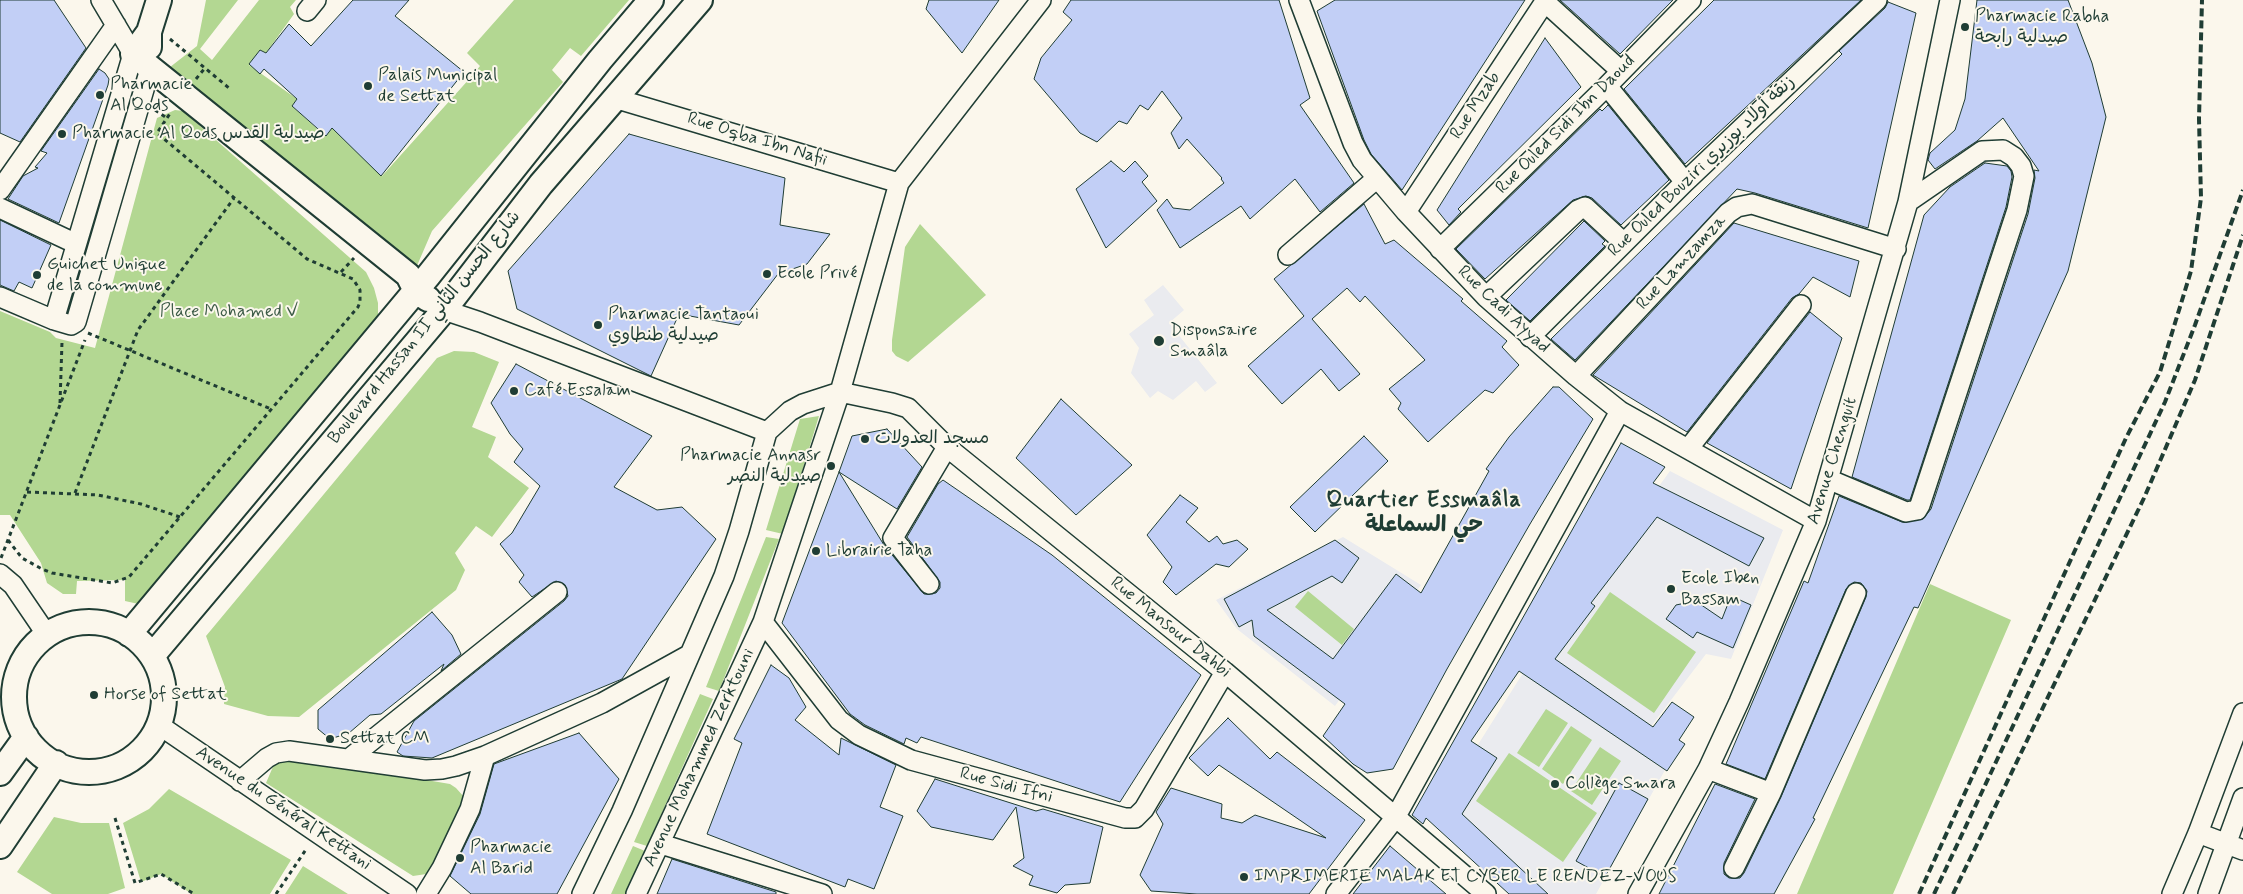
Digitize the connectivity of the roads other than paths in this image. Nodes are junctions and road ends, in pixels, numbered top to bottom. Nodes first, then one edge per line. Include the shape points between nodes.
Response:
1 (101, 0) edge
2 (159, 0) edge
3 (651, 0) edge
4 (700, 0) edge
5 (1041, 0) edge
6 (1692, 0) edge
7 (1877, 0) edge
8 (1950, 0) edge
9 (1545, 1) edge
10 (1305, 3) edge
11 (116, 25) junction
12 (141, 61) junction
13 (1621, 71) junction
14 (1607, 86) junction
15 (614, 98) junction
16 (1376, 179) junction
17 (1685, 182) junction
18 (899, 183) junction
19 (0, 190) edge
20 (1908, 202) junction
21 (0, 208) edge
22 (1406, 212) junction
23 (77, 241) junction
24 (1624, 243) junction
25 (1896, 249) junction
26 (1440, 250) junction
27 (1288, 255) dead end
28 (417, 281) junction
29 (0, 297) edge
30 (1486, 297) junction
31 (449, 304) junction
32 (1801, 305) dead end
33 (54, 320) junction
34 (1530, 337) junction
35 (1576, 376) junction
36 (840, 392) junction
37 (1620, 411) junction
38 (767, 432) junction
39 (946, 447) junction
40 (1688, 449) junction
41 (1828, 480) junction
42 (1816, 520) junction
43 (0, 574) edge
44 (929, 584) dead end
45 (556, 592) dead end
46 (1856, 593) dead end
47 (763, 622) junction
48 (129, 634) junction
49 (46, 635) junction
50 (152, 656) junction
51 (688, 656) junction
52 (1225, 672) junction
53 (2243, 713) edge
54 (158, 725) junction
55 (26, 737) junction
56 (485, 756) junction
57 (350, 758) junction
58 (56, 763) junction
59 (1708, 769) junction
60 (0, 773) edge
61 (240, 781) junction
62 (1771, 793) junction
63 (2213, 796) junction
64 (2242, 804) edge
65 (1395, 818) junction
66 (2198, 833) junction
67 (661, 844) junction
68 (0, 846) edge
69 (2235, 847) edge
70 (1734, 868) dead end
71 (1643, 892) edge
72 (407, 894) edge
73 (426, 894) edge
74 (582, 894) edge
75 (636, 894) edge
76 (822, 894) edge
77 (1336, 894) edge
78 (1486, 894) edge
79 (2172, 894) edge
80 (2208, 894) edge

1 - 11 street
2 - 12 main road via 159,35
3 - 28 main road, Boulevard Hassan II شارع الحسن الثاني
4 - 15 main road, Boulevard Hassan II شارع الحسن الثاني
5 - 18 street
6 - 13 street, Rue Ouled Sidi Ibn Daoud
7 - 17 street, Rue Ouled Bouziri زنقة أولاد بوزيري
8 - 20 street, Avenue Chenguit
9 - 13 street
9 - 22 street, Rue Mzab
10 - 16 street, Rue Cadi Ayyad via 1353,142
11 - 12 street
11 - 19 street
12 - 23 street
12 - 28 main road
12 - 33 street via 78,319 71,324
13 - 14 street, Rue Ouled Sidi Ibn Daoud
14 - 17 street
14 - 26 street, Rue Ouled Sidi Ibn Daoud
15 - 18 street, Rue Oqba Ibn Nafii
15 - 31 main road, Boulevard Hassan II شارع الحسن الثاني via 541,184
16 - 22 street, Rue Cadi Ayyad
16 - 27 street
17 - 24 street, Rue Ouled Bouziri زنقة أولاد بوزيري
18 - 36 street
20 - 25 street, Avenue Chenguit
20 - 41 street via 1982,151 2003,150 2014,157 2024,176 2017,210 1917,510 1906,512
21 - 23 street via 68,240
22 - 26 street, Rue Cadi Ayyad
23 - 33 street
24 - 30 street via 1585,207
24 - 34 street, Rue Ouled Bouziri زنقة أولاد بوزيري
25 - 35 street, Rue Lamzamza via 1752,204 1737,207
25 - 41 street, Avenue Chenguit
26 - 30 street, Rue Cadi Ayyad
28 - 31 main road
28 - 48 main road, Boulevard Hassan II شارع الحسن الثاني
29 - 33 street
30 - 34 street, Rue Cadi Ayyad
31 - 38 street via 480,322
31 - 50 main road, Boulevard Hassan II شارع الحسن الثاني
32 - 40 street
34 - 35 street, Rue Cadi Ayyad
35 - 37 street, Rue Cadi Ayyad
36 - 38 street via 790,411
36 - 39 street, Rue Mansour Dahbi via 908,408
36 - 47 street, Avenue Mohammed Zerktouni
37 - 40 street, Rue Cadi Ayyad
37 - 65 street
38 - 51 street via 724,576
39 - 44 street via 893,538
39 - 52 street, Rue Mansour Dahbi
40 - 42 street, Rue Cadi Ayyad
41 - 42 street, Avenue Chenguit
42 - 59 street, Avenue Chenguit
43 - 49 street via 13,586
45 - 57 street
46 - 62 street
47 - 52 street, Rue Sidi Ifni via 839,720 859,735 910,760 1125,818 1135,818 1144,809
47 - 67 street, Avenue Mohammed Zerktouni
48 - 49 main road via 109,625 88,622 66,625
48 - 50 main road
49 - 55 main road via 27,655 16,682 14,705
50 - 54 main road via 164,690
51 - 56 street via 602,703
51 - 74 street via 622,811
52 - 65 street, Rue Mansour Dahbi
53 - 63 street
54 - 58 main road via 137,754 116,767 79,771
54 - 61 street, Avenue du Général Kettani
55 - 58 main road via 39,752
55 - 60 main road
56 - 57 street via 442,769 425,770
56 - 73 street via 470,809
57 - 61 street via 289,751 276,753
58 - 68 main road
59 - 62 street
59 - 71 street, Avenue Chenguit
61 - 72 street, Avenue du Général Kettani
62 - 70 street
63 - 64 street
63 - 66 street
64 - 69 street
65 - 77 street
65 - 78 street, Rue Mansour Dahbi
66 - 69 street
66 - 79 street
67 - 75 street, Avenue Mohammed Zerktouni
67 - 76 street
69 - 80 street

